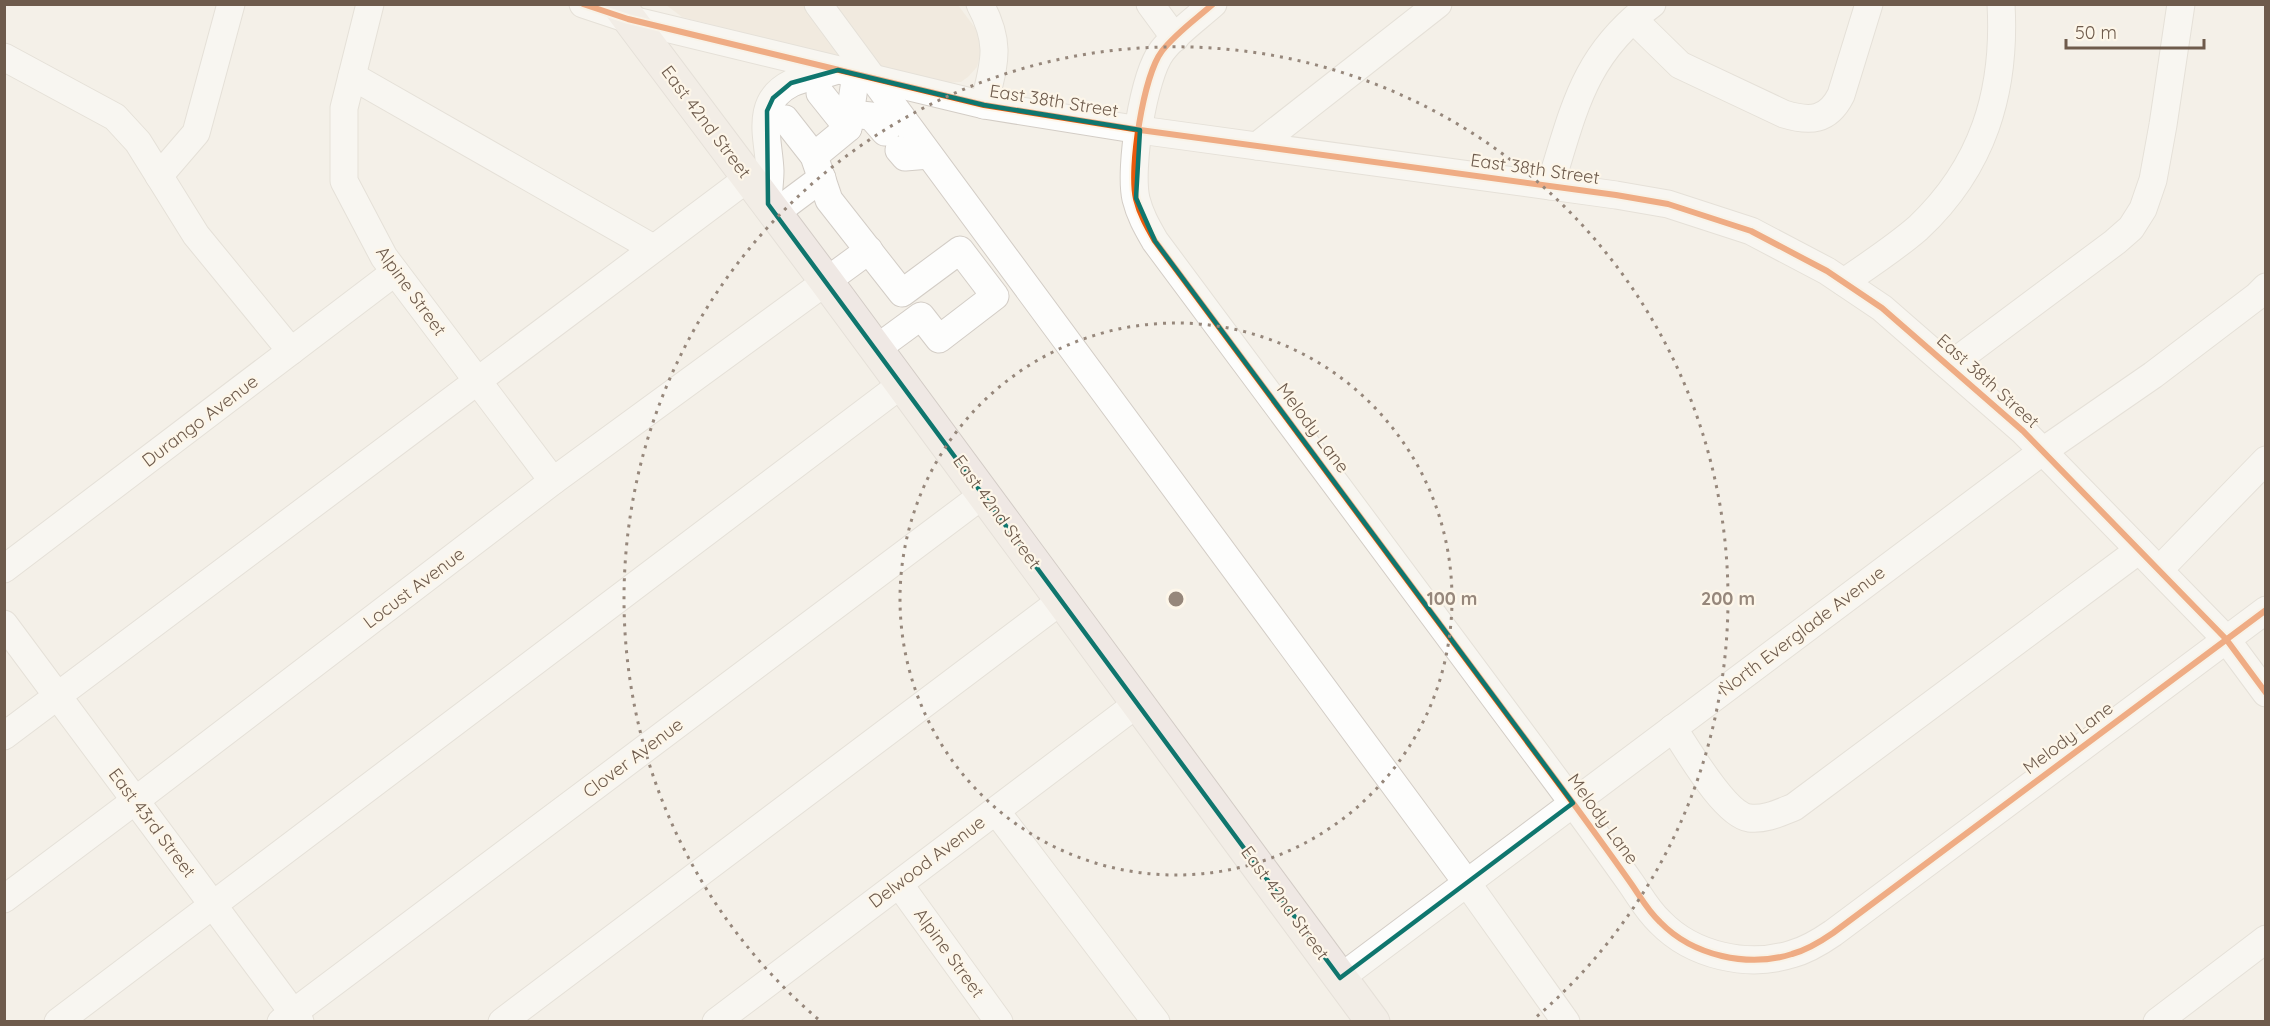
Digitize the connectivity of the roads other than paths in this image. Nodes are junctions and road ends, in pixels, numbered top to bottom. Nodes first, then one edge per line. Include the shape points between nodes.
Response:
1 (231, 4) edge
2 (370, 4) edge
3 (583, 4) edge
4 (818, 4) edge
5 (980, 4) edge
6 (1150, 4) edge
7 (1213, 4) edge
8 (1438, 4) edge
9 (1869, 4) edge
10 (2001, 4) edge
11 (2181, 4) edge
12 (623, 12) edge
13 (1643, 12) edge
14 (1174, 38) junction
15 (4, 57) edge
16 (856, 74) junction
17 (352, 76) junction
18 (820, 93) dead end
19 (984, 105) junction
20 (894, 106) junction
21 (785, 119) dead end
22 (849, 121) junction
23 (1140, 130) junction
24 (892, 140) junction
25 (1257, 146) junction
26 (929, 155) junction
27 (818, 167) junction
28 (159, 176) junction
29 (748, 178) junction
30 (1550, 186) junction
31 (771, 209) junction
32 (984, 230) junction
33 (653, 248) junction
34 (869, 250) junction
35 (960, 250) junction
36 (395, 272) junction
37 (826, 281) junction
38 (1844, 282) junction
39 (2265, 287) edge
40 (902, 293) junction
41 (921, 316) junction
42 (876, 349) junction
43 (291, 351) junction
44 (1949, 366) junction
45 (477, 380) junction
46 (902, 384) junction
47 (2043, 451) junction
48 (2265, 460) edge
49 (553, 481) junction
50 (984, 494) junction
51 (2139, 550) junction
52 (4, 569) edge
53 (2159, 570) junction
54 (1062, 600) junction
55 (2265, 610) edge
56 (4, 624) edge
57 (2226, 639) junction
58 (2265, 693) edge
59 (59, 697) junction
60 (1138, 703) junction
61 (1673, 728) junction
62 (4, 736) edge
63 (136, 800) junction
64 (1573, 803) junction
65 (996, 811) junction
66 (1467, 883) junction
67 (899, 884) junction
68 (4, 899) edge
69 (214, 905) junction
70 (2265, 939) edge
71 (1340, 978) junction
72 (292, 1018) edge
73 (58, 1022) edge
74 (502, 1022) edge
75 (716, 1022) edge
76 (999, 1022) edge
77 (1156, 1022) edge
78 (1373, 1022) edge
79 (1566, 1022) edge
80 (2157, 1022) edge

1 - 28 street via 196,133
2 - 17 street, Alpine Street
3 - 12 street, East 38th Street
4 - 16 street
5 - 19 street via 995,42
6 - 14 street
7 - 14 street
8 - 25 street
9 - 13 street via 1836,105 1821,117 1811,119 1785,114 1680,65
10 - 38 street via 1998,87 1974,154 1956,184 1923,223
11 - 44 street via 2153,180 2131,228
12 - 16 street, East 38th Street
12 - 29 highway, East 42nd Street
13 - 30 street via 1619,32 1580,91
14 - 23 street via 1154,65
15 - 28 street via 115,117 138,142
16 - 19 street, East 38th Street
16 - 20 street
16 - 22 street
16 - 31 street via 791,83 773,98 764,127
17 - 33 street
17 - 36 street, Alpine Street via 344,108 344,181
18 - 22 street
19 - 23 street, East 38th Street
20 - 24 street
20 - 26 street
21 - 27 street
22 - 24 street via 872,116
22 - 27 street
23 - 25 street, East 38th Street
23 - 64 street, Melody Lane via 1136,198 1155,241
24 - 26 street via 905,157
25 - 30 street, East 38th Street
26 - 32 street
27 - 31 street
27 - 34 street via 829,200
28 - 43 street via 195,235
29 - 31 highway, East 42nd Street
29 - 33 street
30 - 38 street, East 38th Street via 1668,204 1751,231
31 - 37 highway, East 42nd Street
32 - 35 street
32 - 66 street
33 - 45 street
34 - 37 street, Locust Avenue
34 - 40 street
35 - 40 street
35 - 41 street via 995,296 939,339
36 - 43 street, Durango Avenue
36 - 45 street, Alpine Street
37 - 42 highway, East 42nd Street
37 - 49 street, Locust Avenue
38 - 44 street, East 38th Street via 1882,308
39 - 47 street, North Everglade Avenue via 2153,375
40 - 41 street
41 - 42 street
42 - 46 highway, East 42nd Street
43 - 52 street, Durango Avenue
44 - 47 street, East 38th Street
45 - 49 street, Alpine Street
45 - 59 street
46 - 50 highway, East 42nd Street
46 - 69 street
47 - 51 street, East 38th Street
47 - 61 street, North Everglade Avenue
48 - 53 street
49 - 63 street, Locust Avenue
50 - 54 highway, East 42nd Street
50 - 72 street, Clover Avenue
51 - 53 street, East 38th Street
51 - 61 street via 1794,807 1778,814 1747,818 1735,813
53 - 57 street, East 38th Street
54 - 60 highway, East 42nd Street
54 - 74 street
55 - 57 street, Melody Lane
56 - 59 street, East 43rd Street
57 - 58 street, East 38th Street
57 - 64 street, Melody Lane via 1833,933 1792,955 1745,960 1711,953 1679,939 1645,907
59 - 62 street
59 - 63 street, East 43rd Street
60 - 65 street, Delwood Avenue
60 - 71 highway, East 42nd Street
61 - 64 street, North Everglade Avenue
63 - 68 street, Locust Avenue
63 - 69 street, East 43rd Street
64 - 66 street, North Everglade Avenue
65 - 67 street, Delwood Avenue
65 - 77 street
66 - 71 street, North Everglade Avenue
66 - 79 street
67 - 75 street, Delwood Avenue
67 - 76 street, Alpine Street
69 - 72 street, East 43rd Street
69 - 73 street
70 - 80 street
71 - 78 highway, East 42nd Street

